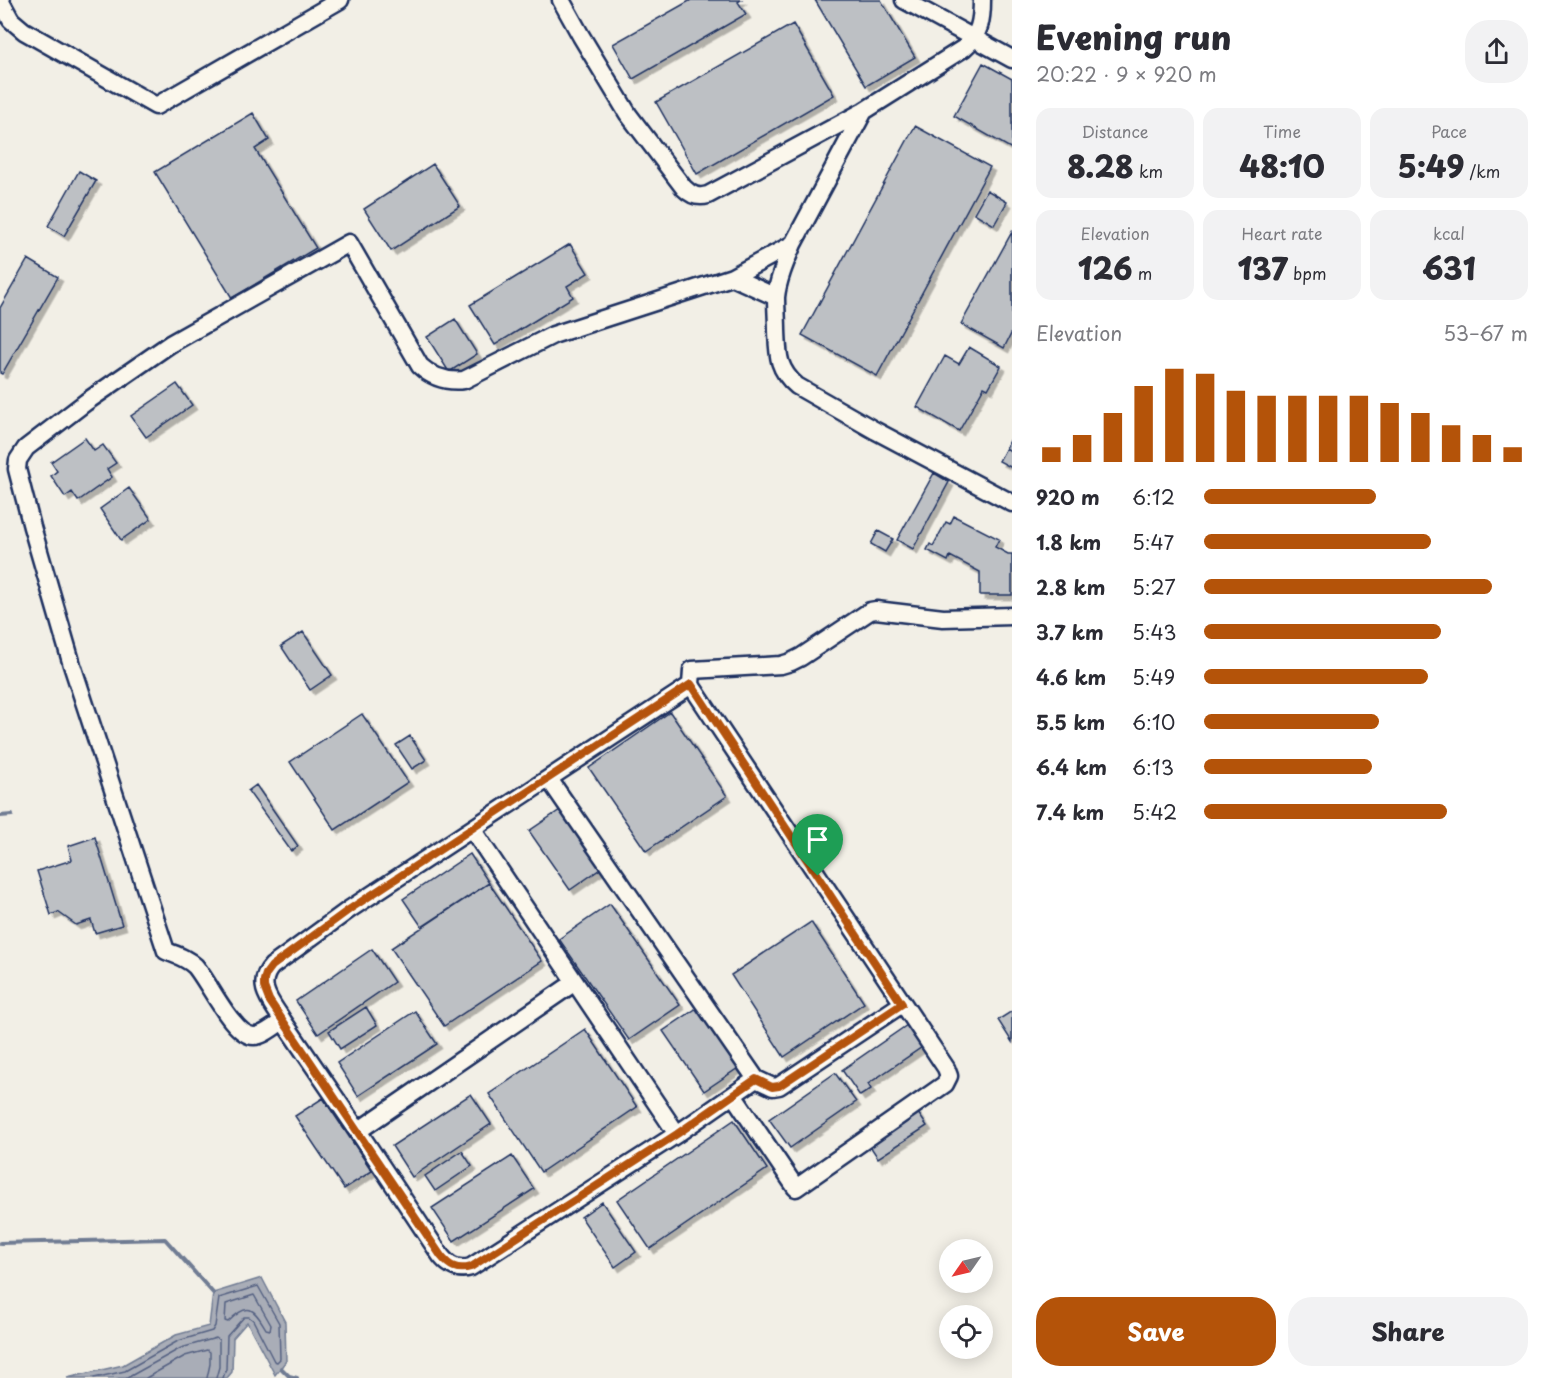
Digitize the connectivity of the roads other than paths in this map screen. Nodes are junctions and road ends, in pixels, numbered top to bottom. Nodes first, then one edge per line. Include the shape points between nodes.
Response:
1 (0, 0) edge
2 (340, 0) edge
3 (561, 0) edge
4 (904, 0) edge
5 (982, 0) edge
6 (974, 38) junction
7 (1012, 59) edge
8 (864, 111) junction
9 (793, 244) junction
10 (732, 277) junction
11 (776, 297) junction
12 (1012, 502) edge
13 (1012, 616) edge
14 (691, 684) junction
15 (549, 778) junction
16 (472, 829) junction
17 (575, 982) junction
18 (902, 1004) junction
19 (283, 1021) junction
20 (756, 1079) junction
21 (733, 1095) junction
22 (358, 1131) junction
23 (677, 1134) junction

1 - 2 lane via 11,20 24,31 156,106
3 - 8 lane via 628,114 694,196 708,195
4 - 6 lane
5 - 6 lane via 982,20
6 - 7 lane
6 - 8 lane via 956,54
8 - 9 lane
9 - 10 lane
9 - 11 lane
10 - 11 lane
10 - 19 lane via 553,335 464,380 453,381 435,377 420,366 349,243 170,344 86,402 20,456 17,469 72,665 166,951 194,966 240,1031 261,1035
11 - 12 lane via 778,357 784,372 797,386
13 - 14 lane via 943,618 870,611 791,662 692,670
14 - 15 lane
14 - 18 lane
15 - 16 lane
15 - 20 lane
16 - 17 lane
16 - 19 lane via 272,966 264,987
17 - 22 lane
17 - 23 lane
18 - 20 lane via 779,1086
18 - 21 lane via 948,1071 948,1080 796,1188
19 - 22 lane
20 - 21 lane
21 - 23 lane
22 - 23 lane via 441,1256 451,1266 464,1269

